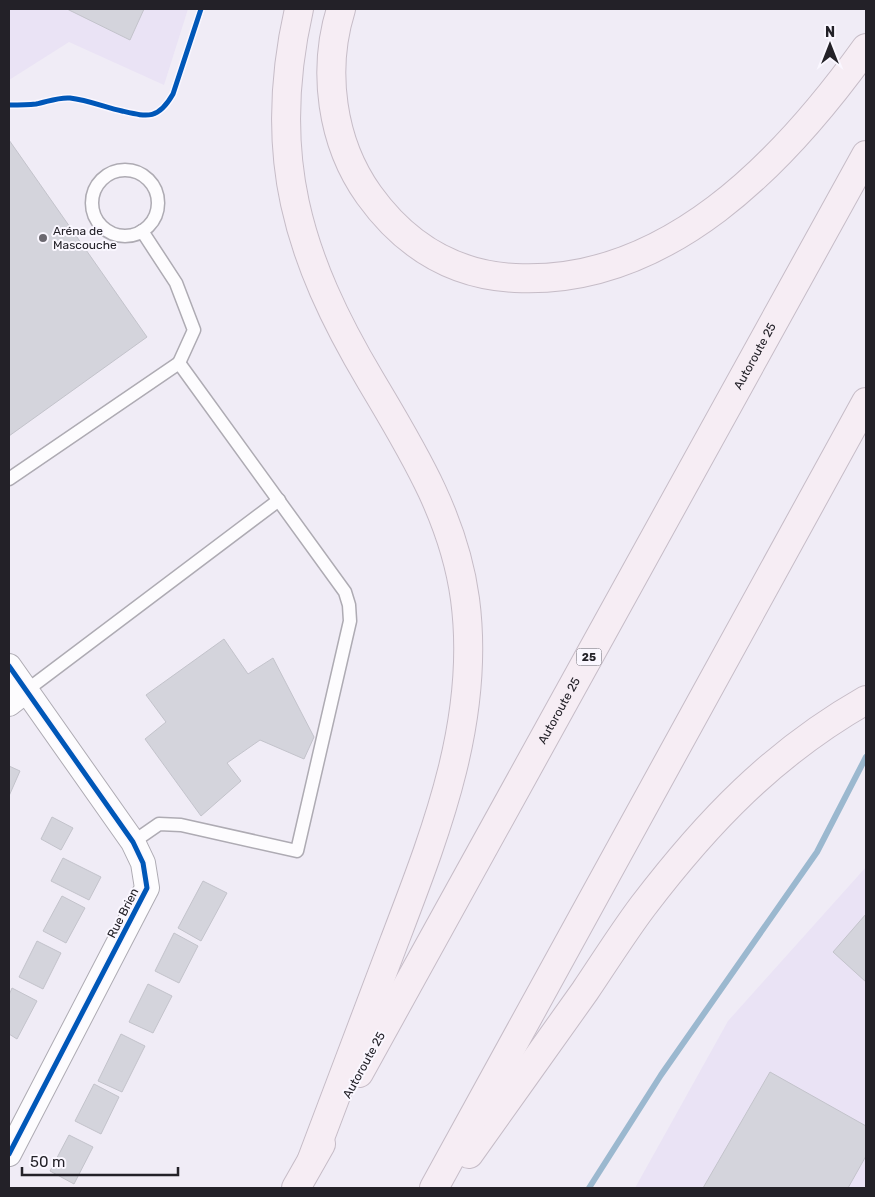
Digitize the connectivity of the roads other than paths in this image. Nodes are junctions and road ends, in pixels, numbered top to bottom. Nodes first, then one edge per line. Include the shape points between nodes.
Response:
1 (299, 9) edge
2 (341, 9) edge
3 (866, 48) edge
4 (866, 154) edge
5 (142, 231) junction
6 (179, 363) junction
7 (866, 402) edge
8 (9, 479) edge
9 (278, 500) junction
10 (9, 666) edge
11 (27, 690) junction
12 (866, 700) edge
13 (9, 704) edge
14 (133, 842) junction
15 (9, 1154) edge
16 (312, 1159) junction
17 (296, 1188) edge
18 (434, 1188) edge
19 (445, 1188) edge

1 - 16 highway via 288,67 285,121 288,166 297,214 309,256 331,308 417,458 439,505 461,578 468,650 464,710 441,815
2 - 3 highway via 334,39 331,84 341,140 355,173 392,224 423,250 458,268 506,278 545,279 607,268 652,249 693,225 774,160 844,79
4 - 16 highway, Autoroute 25 / 25
5 - 5 lane via 156,214 156,192 142,175 131,171 109,175 101,181 94,195 93,210 97,220 103,228 122,236
5 - 6 lane via 176,284 194,330
6 - 8 lane
6 - 9 lane
7 - 18 highway
9 - 11 lane
9 - 14 lane via 345,592 350,621 296,852 181,825 159,824
10 - 11 street, Rue Brien
11 - 13 street
11 - 14 street, Rue Brien
12 - 19 highway via 797,744 734,799 698,839 643,906
14 - 15 street, Rue Brien via 143,863 147,888
16 - 17 highway, Autoroute 25 / 25

